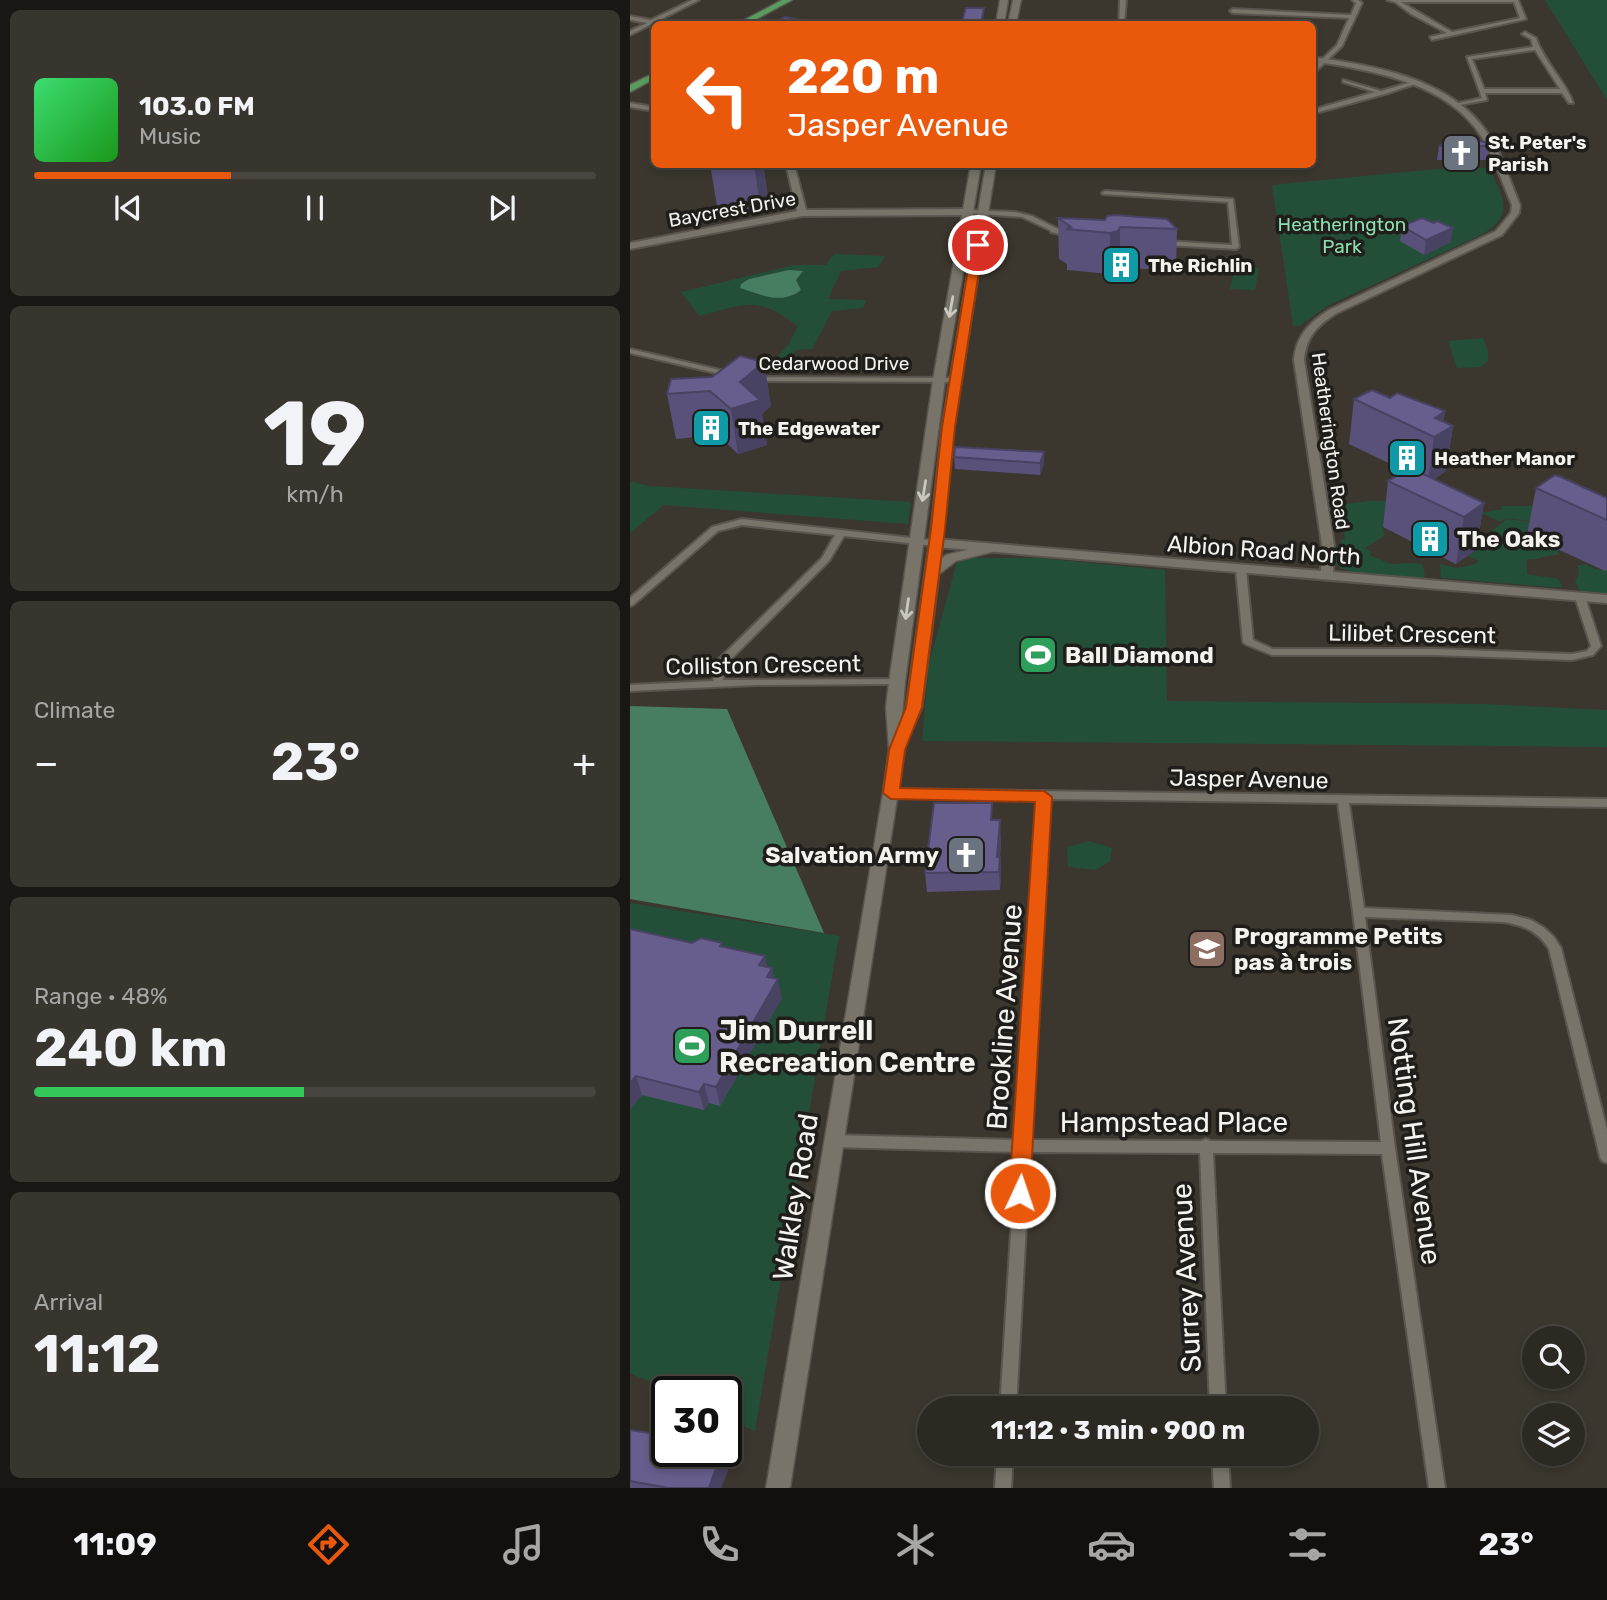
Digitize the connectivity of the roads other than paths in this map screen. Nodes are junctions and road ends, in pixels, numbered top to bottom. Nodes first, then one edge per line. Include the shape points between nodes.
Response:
1 (696, 0) edge
2 (788, 0) edge
3 (799, 0) edge
4 (1004, 0) edge
5 (1017, 0) edge
6 (1123, 0) edge
7 (1356, 0) edge
8 (1369, 0) edge
9 (1390, 0) edge
10 (1396, 0) edge
11 (1515, 0) edge
12 (1233, 11) dead end
13 (1353, 17) junction
14 (630, 18) edge
15 (654, 21) edge
16 (747, 21) edge
17 (759, 21) edge
18 (1000, 21) edge
19 (1013, 21) edge
20 (1122, 21) edge
21 (651, 22) edge
22 (651, 22) edge
23 (1505, 24) junction
24 (630, 33) edge
25 (1452, 34) junction
26 (1432, 38) dead end
27 (1536, 48) junction
28 (1316, 60) edge
29 (1326, 61) junction
30 (1316, 70) edge
31 (651, 72) edge
32 (651, 78) edge
33 (1345, 81) dead end
34 (630, 83) edge
35 (1415, 83) junction
36 (630, 89) edge
37 (1483, 91) junction
38 (1565, 91) junction
39 (1382, 93) junction
40 (1571, 102) dead end
41 (630, 105) edge
42 (1456, 105) junction
43 (651, 109) edge
44 (1316, 112) edge
45 (791, 168) edge
46 (990, 168) edge
47 (975, 169) edge
48 (1105, 193) dead end
49 (968, 212) junction
50 (984, 212) junction
51 (802, 213) junction
52 (1081, 233) edge
53 (1153, 242) edge
54 (630, 246) edge
55 (630, 351) edge
56 (739, 376) edge
57 (749, 378) edge
58 (939, 380) junction
59 (957, 380) junction
60 (840, 534) junction
61 (918, 541) junction
62 (936, 543) junction
63 (991, 548) junction
64 (1241, 570) junction
65 (933, 572) junction
66 (1327, 575) junction
67 (1580, 597) junction
68 (1607, 599) edge
69 (630, 603) edge
70 (897, 682) junction
71 (717, 684) junction
72 (630, 688) edge
73 (897, 750) junction
74 (891, 793) junction
75 (1044, 797) junction
76 (1343, 801) junction
77 (1607, 803) edge
78 (1359, 912) junction
79 (833, 1141) junction
80 (1206, 1145) junction
81 (1022, 1146) junction
82 (1388, 1148) junction
83 (1607, 1157) edge
84 (1009, 1396) edge
85 (1217, 1396) edge
86 (1004, 1466) edge
87 (1221, 1466) edge
88 (778, 1488) edge
89 (1003, 1488) edge
90 (1222, 1488) edge
91 (1437, 1488) edge

1 - 15 street
2 - 16 main road
3 - 17 main road
4 - 18 main road
5 - 19 main road
6 - 20 street
7 - 8 street
7 - 13 street via 1359,4
9 - 10 street
10 - 11 street
10 - 25 street
11 - 23 street via 1523,19
12 - 13 street
13 - 29 street
14 - 21 street
22 - 24 street
23 - 25 street
23 - 27 street via 1533,38
25 - 26 street
27 - 37 street via 1469,58
27 - 38 street
28 - 29 street, Heatherington Road
29 - 30 street
29 - 35 street, Heatherington Road
31 - 34 main road
32 - 36 main road
33 - 39 street
35 - 39 street
35 - 42 street, Heatherington Road
37 - 38 street
37 - 42 street via 1485,99
38 - 40 street
39 - 44 street
41 - 43 street
42 - 66 street, Heatherington Road via 1480,128 1502,170 1516,205 1510,222 1491,238 1332,312 1300,342 1328,545
45 - 51 street
46 - 50 main road, Walkley Road
47 - 49 main road, Walkley Road
48 - 53 street via 1231,200 1236,247
49 - 50 street
49 - 51 street, Baycrest Drive
49 -> 58 main road, Walkley Road
50 - 52 street via 1030,217 1053,231
50 - 59 main road, Walkley Road
51 - 54 street, Baycrest Drive
55 - 56 street, Cedarwood Drive
57 - 58 street, Cedarwood Drive
58 - 59 street, Cedarwood Drive
58 -> 61 main road, Walkley Road
59 - 62 main road, Walkley Road
60 - 61 street
60 - 69 street via 725,524
60 - 71 street via 826,559 721,663
61 - 62 street, Albion Road North
61 -> 70 main road, Walkley Road
62 - 63 street, Albion Road North
62 - 65 main road, Walkley Road
63 - 64 street, Albion Road North
63 - 65 main road via 951,558
64 - 66 street, Albion Road North
64 - 67 street, Lilibet Crescent via 1248,642 1272,652 1572,657 1590,653 1596,646
65 - 73 main road, Walkley Road via 914,707
66 - 67 street, Albion Road North
67 - 68 street, Albion Road North
70 - 71 street, Colliston Crescent
70 - 73 main road, Walkley Road
71 - 72 street, Colliston Crescent
73 - 74 main road, Walkley Road
74 - 75 street, Jasper Avenue
74 - 79 main road, Walkley Road
75 - 76 street, Jasper Avenue
75 - 81 street, Brookline Avenue
76 - 77 street, Jasper Avenue
76 - 78 street, Notting Hill Avenue
78 - 82 street, Notting Hill Avenue
78 - 83 street via 1503,918 1538,927 1555,948
79 - 81 street, Hampstead Place
79 - 88 main road, Walkley Road
80 - 81 street, Hampstead Place
80 - 82 street, Hampstead Place
80 - 85 street, Surrey Avenue
81 - 84 street, Brookline Avenue
82 - 91 street, Notting Hill Avenue
86 - 89 street
87 - 90 street

